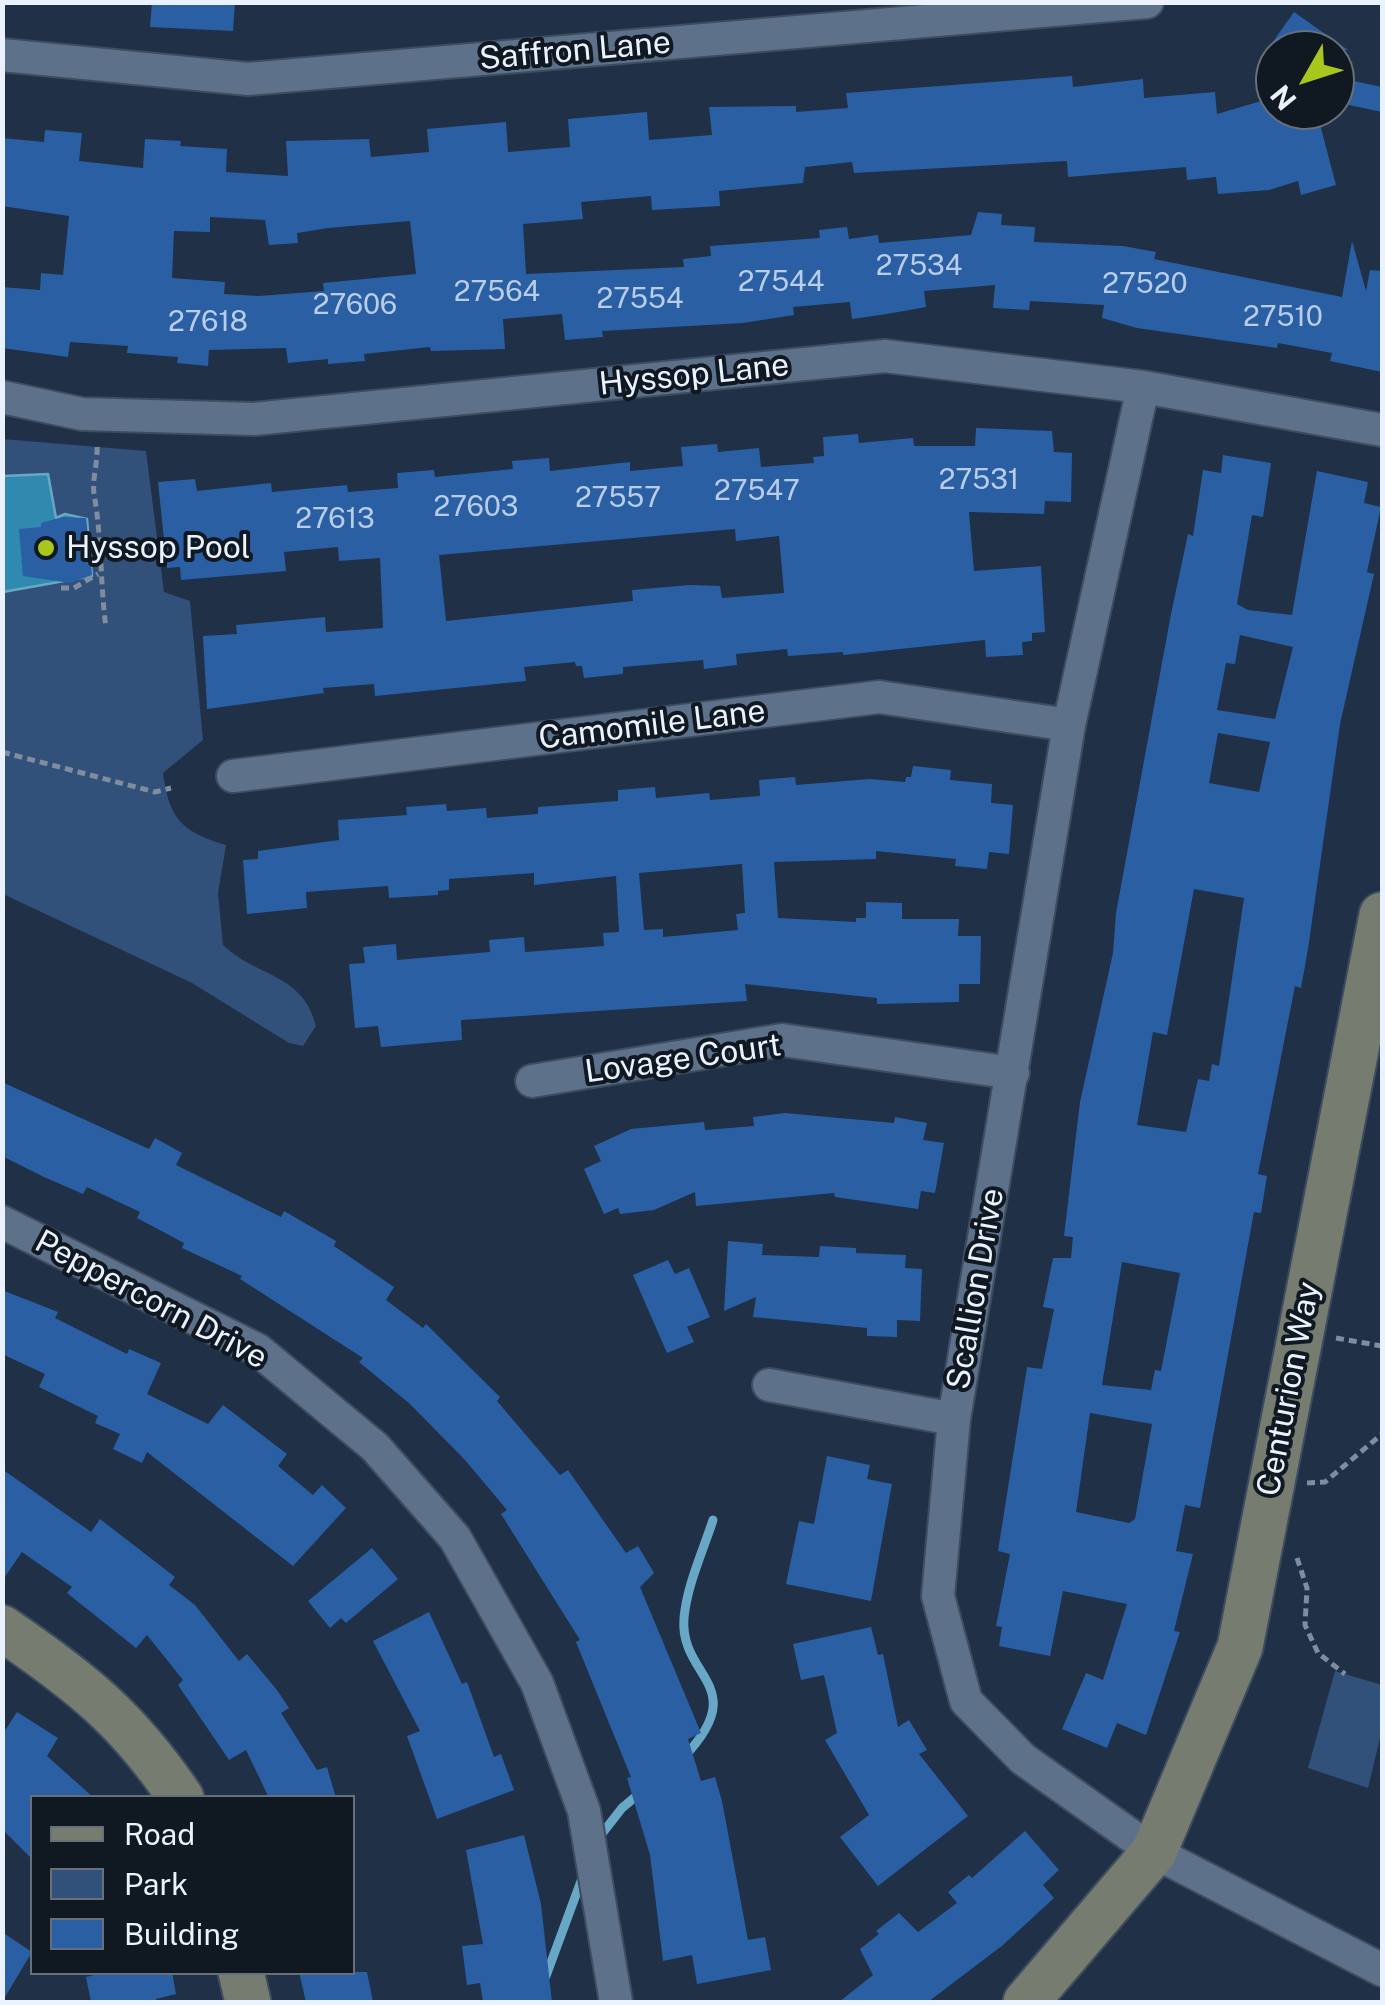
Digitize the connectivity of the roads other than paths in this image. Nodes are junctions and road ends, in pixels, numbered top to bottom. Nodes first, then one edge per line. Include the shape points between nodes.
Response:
1 (1147, 2) edge
2 (2, 55) edge
3 (1143, 387) junction
4 (2, 397) edge
5 (1382, 430) edge
6 (1070, 725) junction
7 (233, 776) dead end
8 (1382, 914) edge
9 (1012, 1073) junction
10 (532, 1082) dead end
11 (2, 1222) edge
12 (770, 1386) dead end
13 (954, 1418) junction
14 (2, 1628) edge
15 (180, 1795) edge
16 (1154, 1852) junction
17 (1382, 1970) edge
18 (242, 1975) edge
19 (248, 2002) edge
20 (616, 2002) edge
21 (1026, 2002) edge

1 - 2 street, Saffron Lane via 248,79
3 - 4 street, Hyssop Lane via 886,356 254,419 82,414
3 - 5 street, Hyssop Lane
3 - 6 street, Scallion Drive
6 - 7 street, Camomile Lane via 879,697
6 - 9 street, Scallion Drive
8 - 16 street, Centurion Way via 1240,1647
9 - 10 street, Lovage Court via 782,1040
9 - 13 street, Scallion Drive
11 - 20 street, Peppercorn Drive via 258,1350 375,1447 455,1538 537,1683 584,1811
12 - 13 street
13 - 16 street, Scallion Drive via 938,1596 966,1701 1023,1759
14 - 15 street via 76,1678 138,1736
16 - 17 street, Scallion Drive
16 - 21 street, Centurion Way
18 - 19 street

